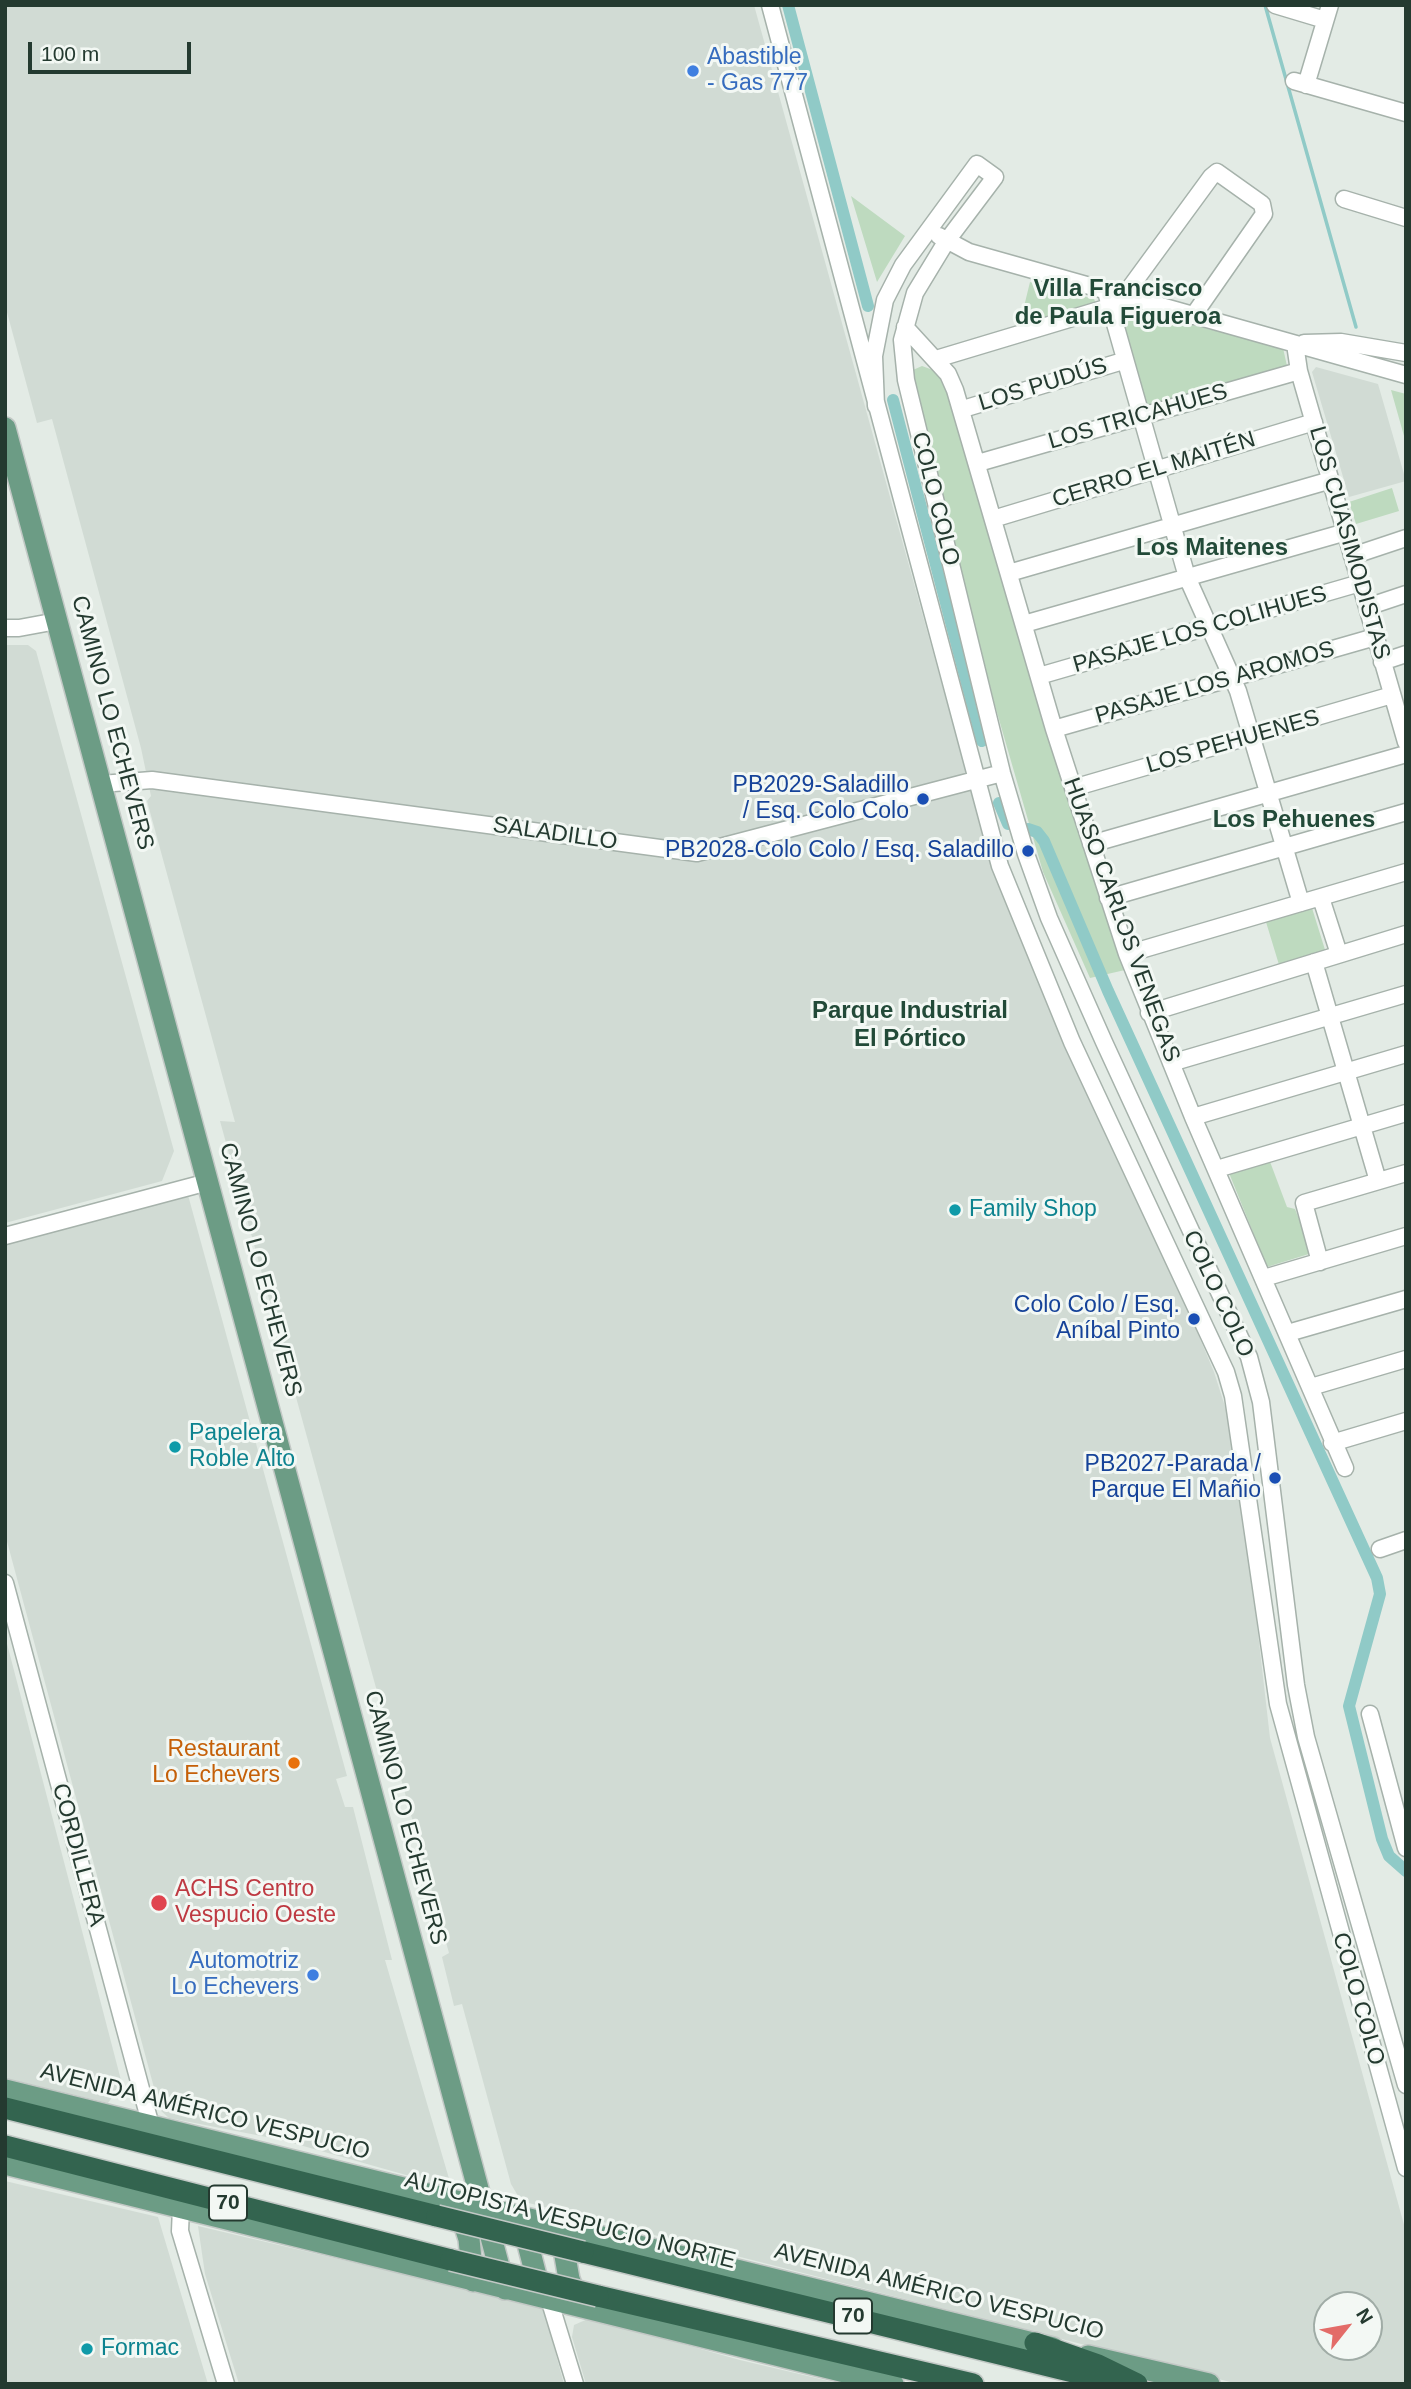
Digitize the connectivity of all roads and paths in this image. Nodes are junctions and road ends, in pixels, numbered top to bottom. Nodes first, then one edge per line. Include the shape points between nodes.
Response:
1 (770, 5) edge
2 (1275, 5) edge
3 (1327, 13) edge
4 (1406, 113) edge
5 (1344, 199) dead end
6 (1406, 218) edge
7 (930, 228) junction
8 (946, 242) junction
9 (1112, 304) junction
10 (881, 316) junction
11 (1193, 316) junction
12 (853, 320) junction
13 (905, 327) junction
14 (1295, 344) junction
15 (1406, 353) edge
16 (936, 359) junction
17 (1123, 361) junction
18 (904, 367) junction
19 (1299, 370) junction
20 (1406, 374) edge
21 (876, 406) junction
22 (963, 409) junction
23 (1139, 416) junction
24 (1314, 422) junction
25 (5, 428) edge
26 (978, 463) junction
27 (1155, 470) junction
28 (1331, 480) junction
29 (993, 519) junction
30 (1171, 525) junction
31 (1346, 533) junction
32 (1406, 538) edge
33 (1352, 556) junction
34 (1009, 572) junction
35 (1186, 578) junction
36 (1360, 583) junction
37 (1406, 594) edge
38 (1367, 607) junction
39 (57, 621) junction
40 (1024, 624) junction
41 (5, 628) edge
42 (1210, 629) junction
43 (1375, 637) junction
44 (1406, 654) edge
45 (1382, 662) junction
46 (1039, 676) junction
47 (1233, 679) junction
48 (1392, 695) junction
49 (1402, 714) edge
50 (1054, 729) junction
51 (1252, 737) junction
52 (1406, 742) edge
53 (1406, 754) edge
54 (1002, 773) junction
55 (975, 780) junction
56 (101, 784) junction
57 (1073, 788) junction
58 (1269, 794) junction
59 (1406, 812) edge
60 (1091, 844) junction
61 (1285, 848) junction
62 (1406, 872) edge
63 (1108, 898) junction
64 (1321, 898) junction
65 (1301, 903) junction
66 (1406, 934) edge
67 (1127, 954) junction
68 (1339, 954) junction
69 (1314, 962) junction
70 (1406, 994) edge
71 (1149, 1013) junction
72 (1330, 1017) junction
73 (1098, 1030) junction
74 (1072, 1042) junction
75 (1107, 1049) junction
76 (1406, 1054) edge
77 (1082, 1062) junction
78 (1171, 1063) junction
79 (1346, 1071) junction
80 (1406, 1113) edge
81 (1193, 1117) junction
82 (1362, 1126) junction
83 (1217, 1169) junction
84 (1404, 1178) edge
85 (1378, 1181) junction
86 (208, 1182) junction
87 (5, 1236) edge
88 (1406, 1236) edge
89 (1320, 1262) junction
90 (1264, 1279) junction
91 (1406, 1299) edge
92 (1288, 1333) junction
93 (1406, 1359) edge
94 (1311, 1387) junction
95 (1406, 1421) edge
96 (1332, 1443) junction
97 (1345, 1468) dead end
98 (1406, 1540) edge
99 (1380, 1549) dead end
100 (1280, 1553) junction
101 (1257, 1556) junction
102 (1282, 1573) junction
103 (1259, 1576) junction
104 (5, 1583) edge
105 (1370, 1714) dead end
106 (1311, 1830) junction
107 (1335, 1837) junction
108 (1406, 1848) edge
109 (1406, 2085) edge
110 (5, 2090) edge
111 (5, 2108) edge
112 (151, 2126) junction
113 (1400, 2127) edge
114 (5, 2146) edge
115 (5, 2164) edge
116 (1406, 2168) edge
117 (473, 2175) junction
118 (454, 2200) junction
119 (482, 2207) junction
120 (181, 2208) junction
121 (521, 2218) junction
122 (561, 2227) junction
123 (473, 2281) junction
124 (505, 2288) junction
125 (545, 2298) junction
126 (589, 2302) junction
127 (561, 2333) junction
128 (1035, 2343) junction
129 (226, 2384) edge
130 (575, 2384) edge
131 (893, 2384) edge
132 (973, 2384) edge
133 (1122, 2384) edge
134 (1137, 2384) edge
135 (1209, 2384) edge

1 - 12 street, COLO COLO
2 - 3 street
3 - 4 street via 1300,83
5 - 6 street
7 - 8 street
7 - 8 street, COLO COLO via 977,164 995,177
7 - 10 street, COLO COLO via 897,275
8 - 9 street
8 - 13 street, COLO COLO via 921,280
9 - 11 street
9 - 11 street via 1213,173 1222,173 1262,204 1264,214
9 - 16 street
9 - 17 street
10 - 12 street via 865,322
10 - 21 street, COLO COLO via 874,356
11 - 14 street
12 - 21 street, COLO COLO
13 - 16 street, HUASO CARLOS VENEGAS
13 - 18 street, COLO COLO
14 - 15 street via 1341,342
14 - 19 street, LOS CUASIMODISTAS
14 - 20 street
16 - 18 street via 923,355
16 - 22 street, HUASO CARLOS VENEGAS
17 - 22 street, LOS PUDÚS
17 - 23 street
18 - 54 street, COLO COLO
19 - 23 street, LOS TRICAHUES
19 - 24 street, LOS CUASIMODISTAS
21 - 55 street, COLO COLO
22 - 26 street, HUASO CARLOS VENEGAS
23 - 26 street, LOS TRICAHUES
23 - 27 street
24 - 27 street, CERRO EL MAITÉN
24 - 28 street, LOS CUASIMODISTAS
25 - 39 main road, CAMINO LO ECHEVERS
26 - 29 street, HUASO CARLOS VENEGAS
27 - 29 street, CERRO EL MAITÉN
27 - 30 street
28 - 30 street
28 - 31 street, LOS CUASIMODISTAS
29 - 34 street, HUASO CARLOS VENEGAS
30 - 34 street
30 - 35 street
31 - 33 street, LOS CUASIMODISTAS
31 - 35 street
32 - 33 street
33 - 36 street, LOS CUASIMODISTAS
34 - 40 street, HUASO CARLOS VENEGAS
35 - 40 street
35 - 42 street
36 - 38 street, LOS CUASIMODISTAS
36 - 42 street, PASAJE LOS COLIHUES
37 - 38 street
38 - 43 street, LOS CUASIMODISTAS
39 - 41 street
39 - 56 main road, CAMINO LO ECHEVERS
40 - 46 street, HUASO CARLOS VENEGAS
42 - 46 street, PASAJE LOS COLIHUES
42 - 47 street
43 - 45 street, LOS CUASIMODISTAS
43 - 47 street, PASAJE LOS AROMOS
44 - 45 street
45 - 48 street, LOS CUASIMODISTAS
46 - 50 street, HUASO CARLOS VENEGAS
47 - 50 street, PASAJE LOS AROMOS
47 - 51 street
48 - 49 street, LOS CUASIMODISTAS
48 - 51 street, LOS PEHUENES
49 - 52 street, LOS CUASIMODISTAS
50 - 57 street, HUASO CARLOS VENEGAS
51 - 57 street, LOS PEHUENES
51 - 58 street
53 - 58 street
54 - 55 street, SALADILLO
54 - 73 street, COLO COLO via 1048,918
55 - 56 street, SALADILLO via 697,853 152,780
55 - 74 street, COLO COLO via 1000,866
56 - 86 main road, CAMINO LO ECHEVERS
57 - 60 street, HUASO CARLOS VENEGAS
58 - 60 street
58 - 61 street
59 - 61 street
60 - 63 street, HUASO CARLOS VENEGAS
61 - 63 street
61 - 65 street
62 - 64 street
63 - 67 street, HUASO CARLOS VENEGAS
64 - 65 street
64 - 68 street
65 - 67 street
66 - 68 street
67 - 71 street, HUASO CARLOS VENEGAS
68 - 69 street
69 - 71 street
69 - 72 street
70 - 72 street
71 - 78 street, HUASO CARLOS VENEGAS
72 - 78 street
72 - 79 street
73 - 74 street
73 - 75 street, COLO COLO
74 - 77 street, COLO COLO
75 - 77 street
75 - 100 street, COLO COLO via 1249,1357 1261,1402
76 - 79 street
77 - 101 street, COLO COLO via 1226,1371
78 - 81 street, HUASO CARLOS VENEGAS
79 - 81 street
79 - 82 street
80 - 82 street
81 - 83 street, HUASO CARLOS VENEGAS
82 - 83 street
82 - 85 street
83 - 90 street, HUASO CARLOS VENEGAS
84 - 85 street
85 - 89 street via 1304,1203
86 - 87 street
86 - 117 main road, CAMINO LO ECHEVERS
88 - 89 street
89 - 90 street
90 - 92 street, HUASO CARLOS VENEGAS
91 - 92 street
92 - 94 street, HUASO CARLOS VENEGAS
93 - 94 street
94 - 96 street, HUASO CARLOS VENEGAS
95 - 96 street
96 - 97 street, HUASO CARLOS VENEGAS
98 - 99 street
100 - 101 street
100 - 102 street, COLO COLO
101 - 103 street, COLO COLO
102 - 103 street
102 - 107 street, COLO COLO via 1306,1737
103 - 106 street, COLO COLO via 1278,1704
104 - 112 street, CORDILLERA
105 - 108 street
106 - 107 street via 1324,1829
106 - 113 street, COLO COLO
107 - 109 street, COLO COLO
110 - 112 main road, AVENIDA AMÉRICO VESPUCIO
111 - 133 highway, AUTOPISTA VESPUCIO NORTE / 70, bridge
112 - 118 main road, AVENIDA AMÉRICO VESPUCIO
113 - 116 street, COLO COLO
114 - 126 highway, 70, bridge via 451,2260
115 - 120 main road
117 - 118 main road via 467,2190
117 - 119 main road, CAMINO LO ECHEVERS
118 - 119 main road, AVENIDA AMÉRICO VESPUCIO
118 - 123 main road via 469,2239
119 - 121 main road, AVENIDA AMÉRICO VESPUCIO
119 - 124 main road, CAMINO LO ECHEVERS
120 - 123 main road
120 - 129 street via 180,2231
121 - 122 main road, AVENIDA AMÉRICO VESPUCIO
121 - 125 main road
122 - 126 main road via 569,2279
122 - 128 main road, AVENIDA AMÉRICO VESPUCIO
123 - 124 main road
124 - 125 main road
125 - 126 main road
125 - 127 street
126 - 127 street via 568,2319
126 - 131 main road
126 - 132 highway, 70
127 - 130 street
128 - 134 highway
128 - 135 main road, AVENIDA AMÉRICO VESPUCIO

